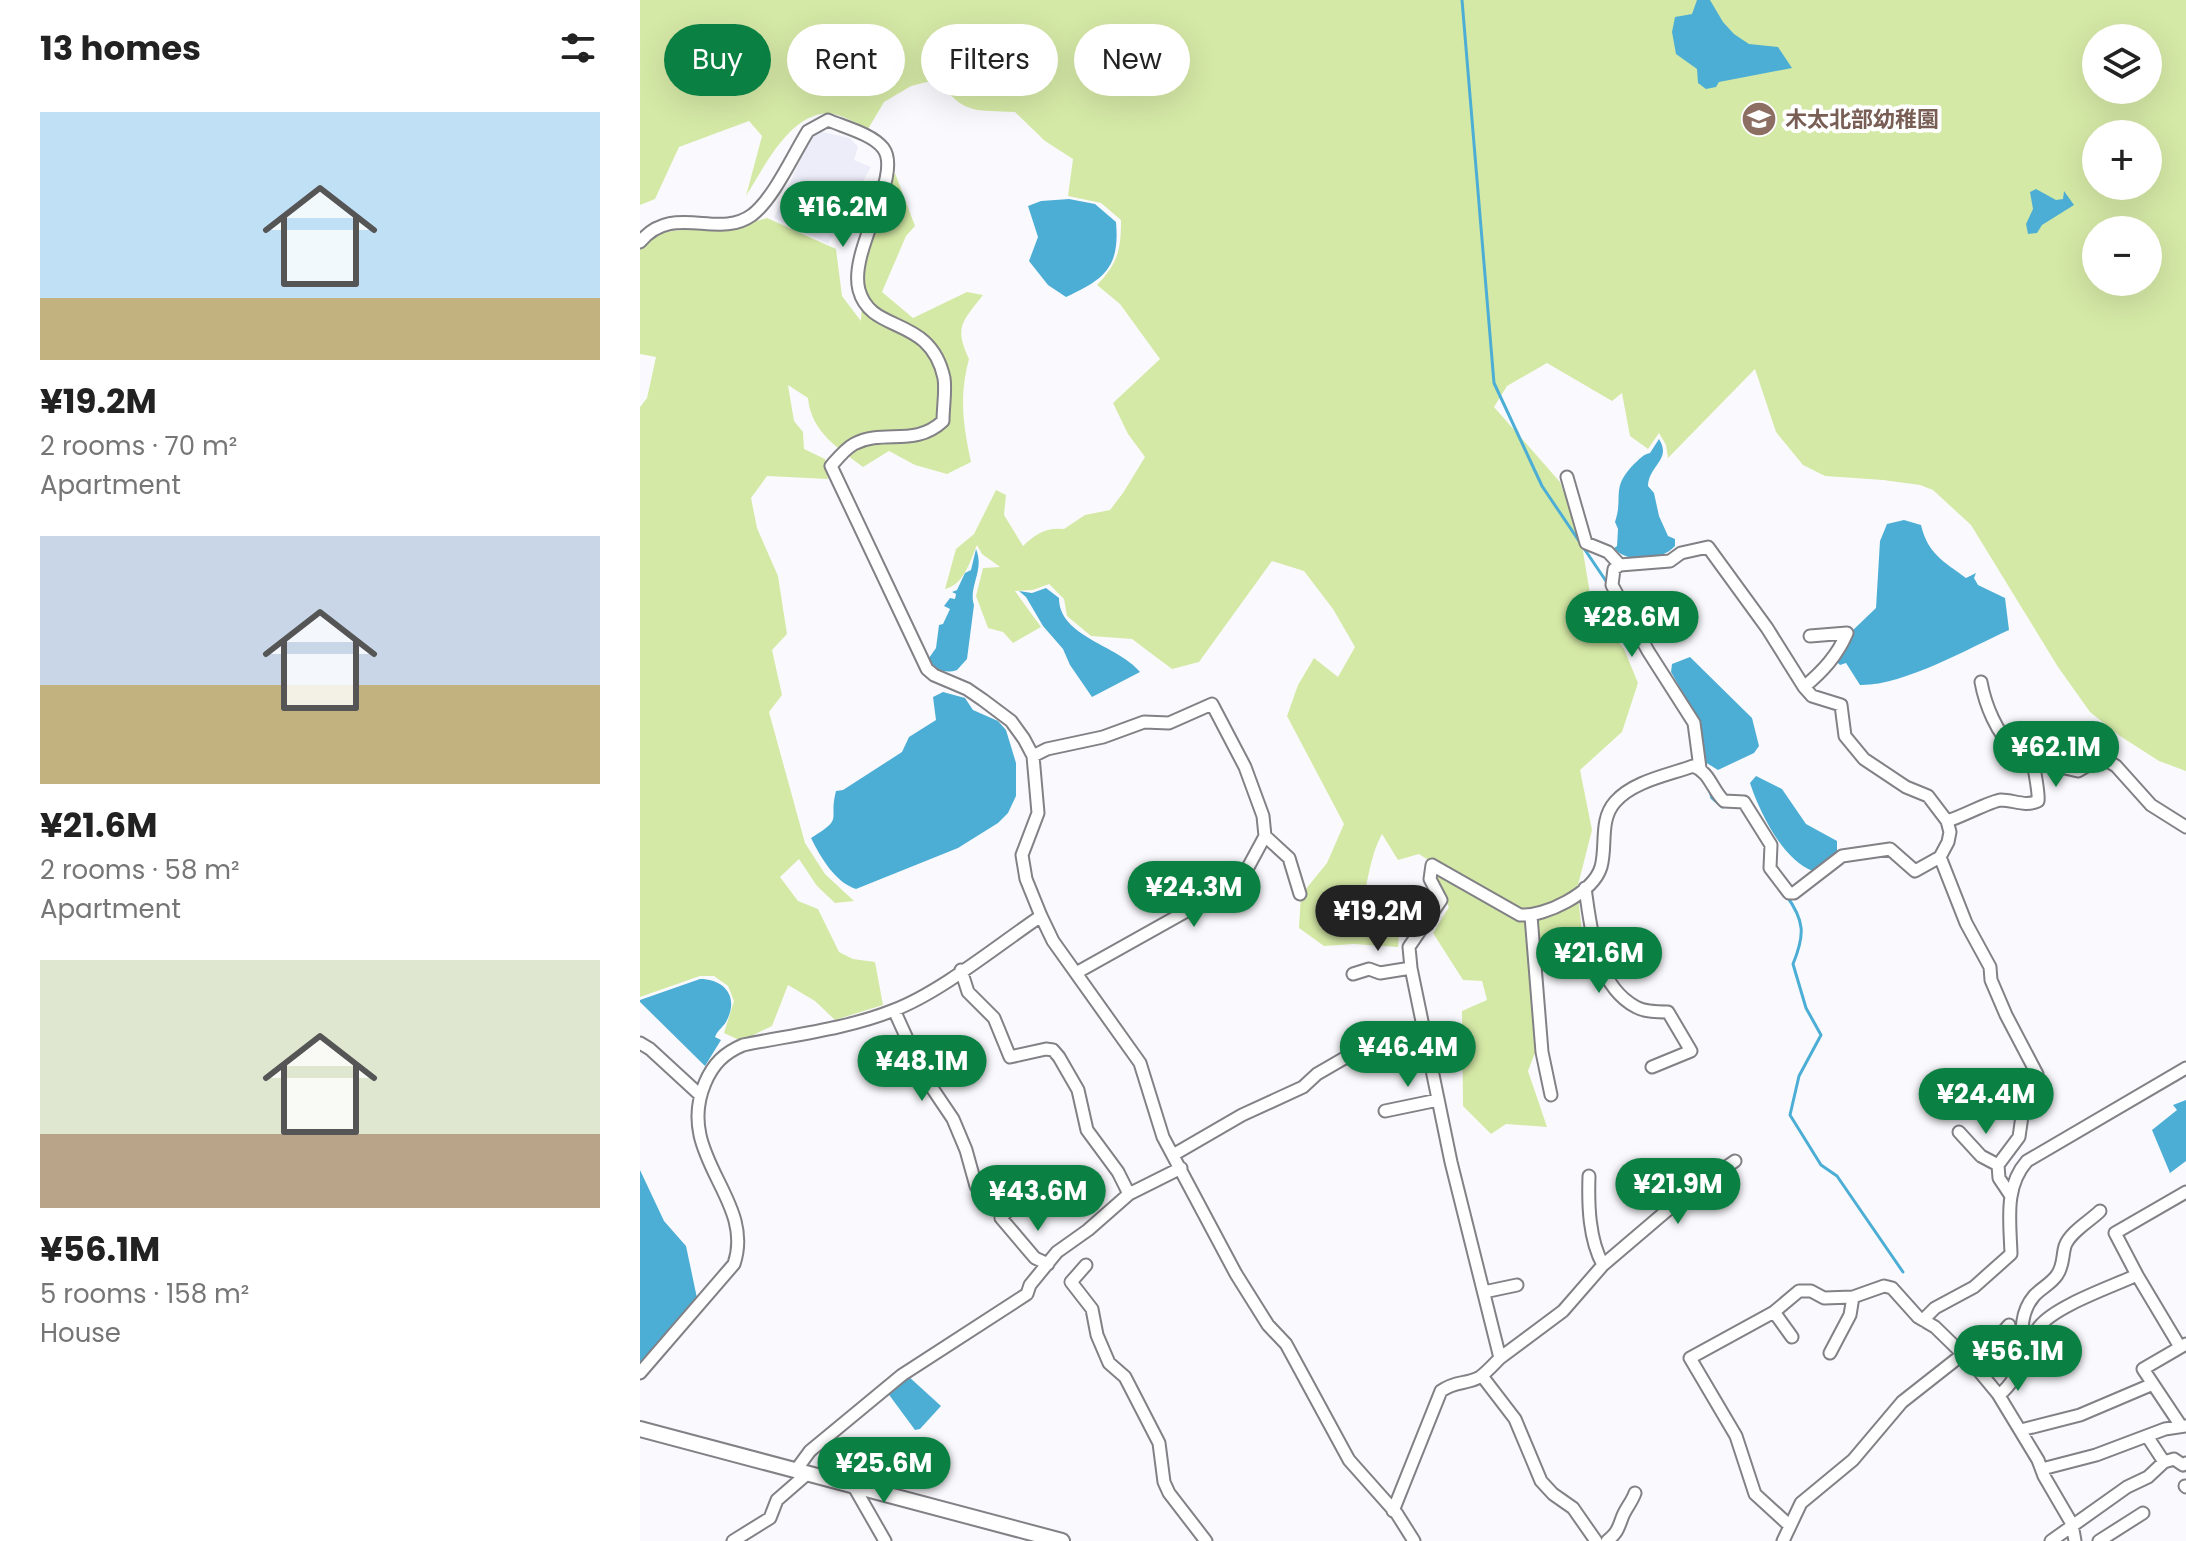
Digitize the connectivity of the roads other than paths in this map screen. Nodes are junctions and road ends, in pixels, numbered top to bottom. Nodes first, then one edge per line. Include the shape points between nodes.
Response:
1 (640, 242) edge
2 (1567, 477) dead end
3 (1620, 565) junction
4 (1810, 636) dead end
5 (1981, 682) dead end
6 (1804, 687) junction
7 (1033, 756) junction
8 (2035, 765) junction
9 (1705, 773) junction
10 (1947, 821) junction
11 (2186, 827) edge
12 (1265, 836) junction
13 (1940, 857) junction
14 (1585, 888) junction
15 (1300, 894) dead end
16 (1041, 916) junction
17 (1531, 916) junction
18 (1411, 968) junction
19 (961, 970) junction
20 (1076, 973) junction
21 (1353, 974) dead end
22 (894, 1010) junction
23 (640, 1043) edge
24 (1355, 1052) dead end
25 (1652, 1067) dead end
26 (2186, 1068) edge
27 (700, 1095) junction
28 (1551, 1095) dead end
29 (1438, 1100) junction
30 (1385, 1111) dead end
31 (1959, 1132) dead end
32 (1173, 1155) junction
33 (1735, 1161) dead end
34 (1181, 1168) junction
35 (1998, 1169) junction
36 (1589, 1176) dead end
37 (976, 1186) dead end
38 (2186, 1192) edge
39 (1129, 1194) junction
40 (2011, 1196) junction
41 (1013, 1205) dead end
42 (2100, 1211) dead end
43 (1048, 1264) junction
44 (1086, 1265) dead end
45 (1603, 1265) junction
46 (2137, 1275) junction
47 (1517, 1285) dead end
48 (1484, 1292) junction
49 (1853, 1297) junction
50 (1774, 1312) junction
51 (1923, 1320) junction
52 (2009, 1325) dead end
53 (1792, 1337) dead end
54 (2183, 1346) edge
55 (2026, 1348) junction
56 (1830, 1353) dead end
57 (1963, 1354) junction
58 (1500, 1358) junction
59 (1974, 1365) junction
60 (640, 1373) edge
61 (1482, 1376) junction
62 (2153, 1384) junction
63 (1999, 1395) junction
64 (2183, 1426) edge
65 (640, 1429) edge
66 (2021, 1430) junction
67 (2147, 1436) junction
68 (2164, 1462) junction
69 (2186, 1463) edge
70 (2042, 1469) junction
71 (802, 1472) junction
72 (853, 1485) junction
73 (1635, 1493) dead end
74 (1393, 1511) junction
75 (2143, 1513) dead end
76 (1786, 1523) junction
77 (2072, 1524) junction
78 (733, 1541) edge
79 (885, 1541) edge
80 (1062, 1541) edge
81 (1206, 1541) edge
82 (1414, 1541) edge
83 (1596, 1541) edge
84 (1607, 1541) edge
85 (1783, 1541) edge
86 (2051, 1541) edge
87 (2075, 1541) edge
88 (2099, 1541) edge

1 - 7 street via 662,225 722,225 750,217 818,123 828,120 882,147 888,158 886,178 859,257 858,287 874,314 918,334 934,351 944,381 943,421 927,433 857,442 831,466 927,669 967,689 1011,721
2 - 3 street via 1586,543 1608,552
3 - 6 street via 1670,561 1708,547
3 - 9 street via 1614,569 1612,585 1694,723
4 - 6 street via 1847,633 1823,672
5 - 8 street via 2001,732
6 - 10 street via 1812,696 1841,705 1845,736 1864,759 1928,796
7 - 12 street via 1144,722 1169,723 1212,704 1245,767
7 - 16 street via 1038,813 1022,855
8 - 10 street via 2038,801 1994,801
8 - 11 street via 2078,771 2106,760 2151,805
9 - 13 street via 1724,801 1744,802 1750,809 1771,845 1770,868 1789,893 1842,856 1890,849 1915,871
9 - 14 street via 1693,766 1639,785 1615,802 1607,816 1600,869
10 - 13 street via 1950,832
12 - 15 street via 1289,858
12 - 20 street via 1235,884
13 - 35 street via 2006,1015 2037,1074 2024,1102 2019,1137
14 - 17 street
14 - 25 street via 1593,940 1615,987 1638,1009 1668,1012 1691,1051
16 - 19 street
16 - 20 street
17 - 18 street via 1520,915 1432,865 1430,879 1441,900 1409,947
17 - 28 street via 1542,1052
18 - 21 street
18 - 29 street
19 - 22 street
19 - 39 street via 968,992 994,1018 1010,1057 1046,1049 1059,1057 1078,1090 1087,1130
20 - 32 street via 1140,1063
22 - 27 street via 729,1051 709,1072
22 - 37 street via 924,1076 953,1119
23 - 27 street
24 - 32 street via 1303,1087
26 - 40 street via 2027,1161 2013,1180
27 - 60 street via 700,1141 736,1222 739,1250 734,1264
29 - 30 street
29 - 48 street
31 - 35 street
32 - 34 street
33 - 45 street via 1684,1196
34 - 39 street
34 - 74 street via 1236,1274 1286,1344 1349,1460
35 - 40 street
36 - 45 street via 1595,1250
38 - 46 street via 2115,1233
39 - 43 street
40 - 51 street via 2011,1254 1974,1287
41 - 43 street via 1001,1218 1035,1258
42 - 55 street via 2071,1236 2058,1275 2027,1308 2021,1328
43 - 71 street via 1027,1294 902,1375 810,1451
44 - 81 street via 1071,1282 1092,1309 1109,1363 1125,1377 1159,1443 1169,1493
45 - 58 street via 1577,1299
46 - 54 street
46 - 55 street via 2050,1316
47 - 48 street
48 - 58 street
49 - 50 street via 1824,1298 1799,1291
49 - 51 street via 1888,1287
49 - 56 street via 1850,1315
50 - 53 street
50 - 76 street via 1690,1358 1736,1436 1755,1494
51 - 57 street
52 - 59 street
54 - 62 street via 2143,1369
55 - 63 street via 2015,1380
57 - 59 street
57 - 76 street via 1902,1402 1853,1460 1801,1503
58 - 61 street
59 - 63 street
61 - 74 street via 1441,1391
61 - 83 street via 1515,1419 1541,1481 1573,1508
62 - 64 street
62 - 66 street via 2080,1415
63 - 66 street
64 - 67 street
65 - 71 main road
66 - 70 street
67 - 68 street
67 - 70 street
68 - 69 street
68 - 77 street
70 - 77 street
71 - 72 main road
71 - 78 street via 777,1500 770,1518
72 - 79 street
72 - 80 main road
73 - 84 street via 1621,1526
74 - 82 street
75 - 88 street
76 - 85 street
77 - 86 street
77 - 87 street

